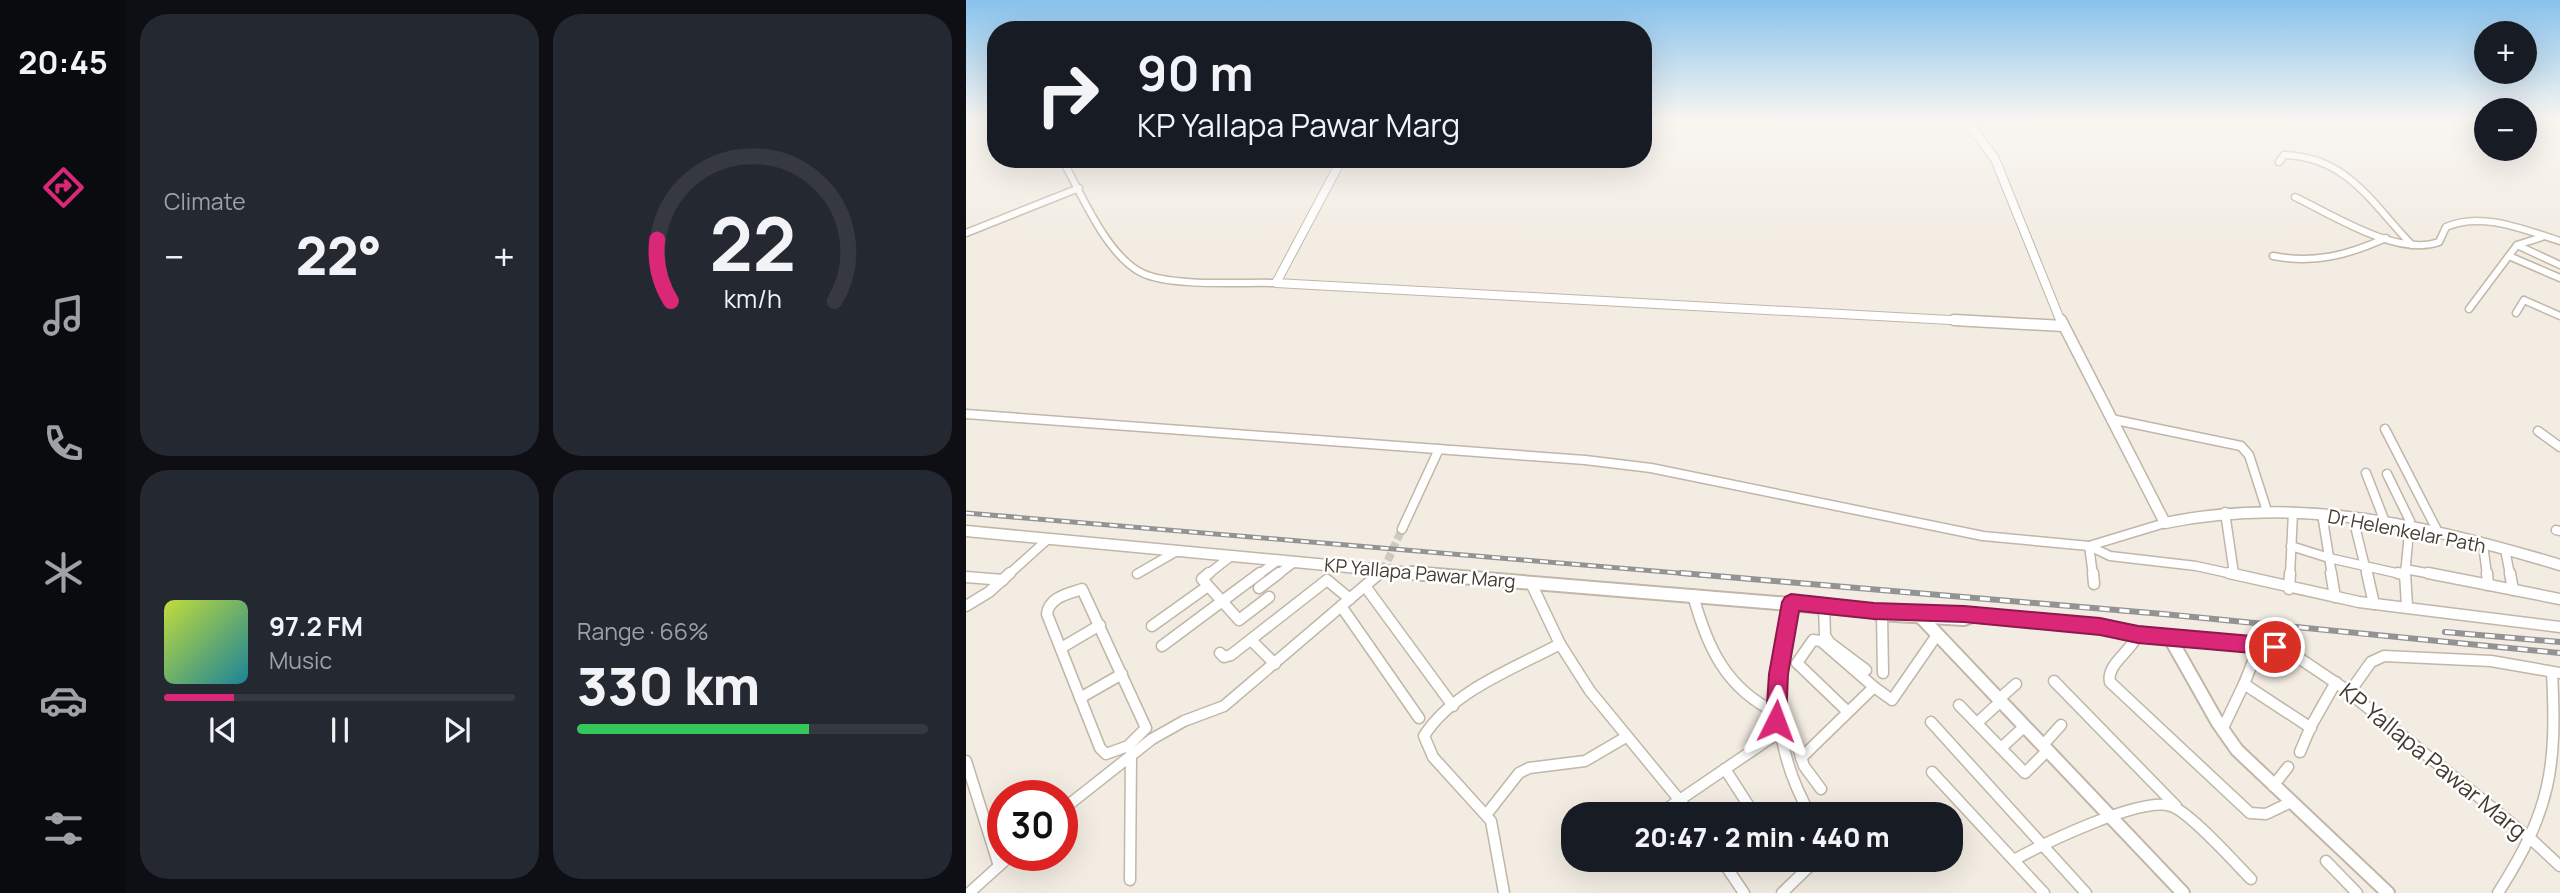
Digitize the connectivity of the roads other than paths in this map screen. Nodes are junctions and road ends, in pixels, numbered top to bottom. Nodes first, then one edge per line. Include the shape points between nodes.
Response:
1 (1995, 162) edge
2 (2321, 162) edge
3 (1067, 168) edge
4 (1337, 168) edge
5 (1079, 188) junction
6 (2295, 197) dead end
7 (966, 233) edge
8 (2545, 236) junction
9 (2386, 238) junction
10 (2560, 240) edge
11 (2517, 245) junction
12 (2413, 247) junction
13 (2273, 256) dead end
14 (2509, 256) junction
15 (2560, 265) edge
16 (2560, 278) edge
17 (1276, 283) junction
18 (2469, 309) dead end
19 (2559, 312) edge
20 (2516, 313) dead end
21 (2063, 326) junction
22 (966, 414) edge
23 (2111, 419) junction
24 (2385, 429) dead end
25 (2538, 431) dead end
26 (2560, 447) edge
27 (1439, 449) junction
28 (2367, 473) dead end
29 (2387, 474) dead end
30 (2267, 510) junction
31 (2224, 512) junction
32 (2293, 512) junction
33 (2322, 514) junction
34 (2353, 518) junction
35 (2385, 522) junction
36 (2165, 523) junction
37 (2410, 527) junction
38 (1402, 529) tunnel mouth
39 (966, 531) edge
40 (2439, 534) junction
41 (1048, 539) junction
42 (2483, 544) junction
43 (2089, 546) junction
44 (2291, 546) junction
45 (2505, 549) junction
46 (1177, 551) junction
47 (1230, 556) junction
48 (2329, 558) junction
49 (1278, 561) junction
50 (1293, 563) junction
51 (2363, 565) junction
52 (2560, 565) edge
53 (1382, 571) junction
54 (2405, 572) junction
55 (1137, 574) dead end
56 (2234, 574) junction
57 (966, 577) edge
58 (1003, 580) junction
59 (1531, 583) junction
60 (2094, 584) dead end
61 (2488, 585) junction
62 (1208, 586) junction
63 (1365, 586) junction
64 (1259, 588) dead end
65 (2290, 589) junction
66 (2513, 590) junction
67 (1693, 595) junction
68 (1269, 597) dead end
69 (2335, 597) junction
70 (1350, 599) junction
71 (2560, 599) edge
72 (1223, 602) junction
73 (1791, 602) junction
74 (2374, 604) junction
75 (966, 606) edge
76 (1340, 606) junction
77 (1824, 606) junction
78 (2407, 606) junction
79 (1878, 613) junction
80 (1918, 614) junction
81 (1100, 625) junction
82 (1152, 626) dead end
83 (2560, 627) edge
84 (1937, 635) junction
85 (2138, 635) junction
86 (2171, 638) junction
87 (1251, 640) junction
88 (1560, 644) junction
89 (2260, 644) junction
90 (1163, 646) dead end
91 (1061, 648) junction
92 (1220, 653) dead end
93 (1275, 664) junction
94 (1866, 670) dead end
95 (1883, 673) dead end
96 (2556, 673) edge
97 (1122, 674) junction
98 (2054, 681) dead end
99 (2336, 682) junction
100 (2016, 684) dead end
101 (2244, 684) junction
102 (1874, 687) junction
103 (2349, 693) junction
104 (1080, 698) junction
105 (2000, 700) junction
106 (1959, 705) dead end
107 (1453, 706) junction
108 (1848, 712) junction
109 (1777, 713) junction
110 (1419, 718) dead end
111 (1931, 722) dead end
112 (1977, 723) junction
113 (2061, 725) dead end
114 (2025, 726) junction
115 (2311, 728) junction
116 (2222, 730) junction
117 (1778, 733) junction
118 (1626, 737) junction
119 (1797, 746) dead end
120 (2045, 747) junction
121 (2001, 748) junction
122 (2557, 749) edge
123 (1130, 751) junction
124 (2300, 752) dead end
125 (1801, 758) junction
126 (966, 761) edge
127 (2288, 767) dead end
128 (1725, 769) junction
129 (1932, 772) dead end
130 (2273, 786) junction
131 (1821, 789) dead end
132 (1078, 796) edge
133 (1680, 798) junction
134 (1675, 802) edge
135 (1682, 802) edge
136 (1746, 802) edge
137 (1802, 802) edge
138 (2291, 802) junction
139 (2183, 813) junction
140 (1486, 816) junction
141 (2112, 817) junction
142 (987, 828) edge
143 (2531, 839) junction
144 (2042, 843) junction
145 (2014, 860) junction
146 (2326, 860) dead end
147 (2560, 866) edge
148 (993, 871) edge
149 (1730, 872) edge
150 (1804, 872) edge
151 (2251, 879) dead end
152 (1130, 880) dead end
153 (969, 893) edge
154 (1504, 893) edge
155 (1744, 893) edge
156 (1782, 893) edge
157 (2044, 893) edge
158 (2086, 893) edge
159 (2183, 893) edge
160 (2357, 893) edge
161 (2388, 893) edge
162 (2498, 893) edge

1 - 21 street
2 - 12 street via 2352,178
3 - 5 street
4 - 17 street
5 - 7 street
5 - 17 street via 1109,240 1127,263 1143,274 1165,279
6 - 9 street
8 - 10 street
8 - 11 street
8 - 12 street via 2461,221 2446,227 2441,241
9 - 12 street
9 - 13 street via 2336,257 2300,262
11 - 14 street
11 - 15 street
14 - 16 street
14 - 18 street
17 - 21 street
19 - 20 street via 2524,300
21 - 23 street
22 - 27 street
23 - 30 street via 2241,446 2249,455
23 - 36 street
24 - 40 street
25 - 26 street
27 - 38 street
27 - 43 street via 1651,468 1983,536
28 - 35 street
29 - 37 street
30 - 31 street, Dr Helenkelar Path
30 - 32 street, Dr Helenkelar Path
31 - 36 street, Dr Helenkelar Path
31 - 56 street
32 - 33 street, Dr Helenkelar Path
32 - 44 street
33 - 34 street, Dr Helenkelar Path
33 - 48 street
34 - 35 street, Dr Helenkelar Path
34 - 51 street
35 - 37 street, Dr Helenkelar Path
36 - 43 street, Dr Helenkelar Path
37 - 40 street, Dr Helenkelar Path
37 - 54 street
39 - 41 street, KP Yallapa Pawar Marg
40 - 42 street, Dr Helenkelar Path
41 - 46 street, KP Yallapa Pawar Marg
41 - 58 street
42 - 45 street, Dr Helenkelar Path
42 - 61 street
43 - 56 street via 2110,556
43 - 60 street
44 - 48 street
44 - 65 street
45 - 52 street, Dr Helenkelar Path
45 - 66 street
46 - 47 street, KP Yallapa Pawar Marg
46 - 55 street
47 - 49 street, KP Yallapa Pawar Marg
47 - 62 street via 1202,579
48 - 51 street
48 - 69 street
49 - 50 street, KP Yallapa Pawar Marg
49 - 72 street
50 - 53 street, KP Yallapa Pawar Marg
50 - 64 street
51 - 54 street
51 - 74 street
53 - 59 street, KP Yallapa Pawar Marg
53 - 63 street
54 - 61 street
54 - 78 street
56 - 65 street
57 - 58 street
58 - 75 street
59 - 67 street, KP Yallapa Pawar Marg
59 - 88 street
61 - 66 street
62 - 72 street
62 - 82 street
63 - 70 street
63 - 107 street
65 - 69 street
66 - 71 street
67 - 73 street, KP Yallapa Pawar Marg
67 - 109 street via 1699,620 1726,671 1752,700
68 - 72 street via 1239,620
69 - 74 street
70 - 76 street
70 - 87 street via 1327,580
72 - 90 street
73 - 77 street, KP Yallapa Pawar Marg
73 - 109 street
74 - 78 street
76 - 93 street
76 - 110 street
77 - 79 street, KP Yallapa Pawar Marg
77 - 94 street via 1825,636
78 - 83 street
79 - 80 street, KP Yallapa Pawar Marg
79 - 95 street
80 - 84 street
80 - 85 street, KP Yallapa Pawar Marg via 2100,626
81 - 91 street
81 - 91 street via 1082,589 1058,597 1047,614
81 - 97 street
84 - 102 street via 1892,699
84 - 105 street
85 - 86 street, KP Yallapa Pawar Marg
85 - 138 street via 2129,653 2109,669 2110,682 2250,813 2267,815
86 - 89 street, KP Yallapa Pawar Marg
86 - 116 street
87 - 92 street via 1227,657
87 - 93 street
88 - 107 street
88 - 118 street
89 - 99 street, KP Yallapa Pawar Marg via 2285,651
89 - 101 street
91 - 104 street
93 - 123 street via 1224,706 1186,719
96 - 103 street via 2491,661 2384,656 2371,662
96 - 122 street
97 - 104 street
97 - 123 street via 1146,728
98 - 139 street
99 - 103 street, KP Yallapa Pawar Marg
99 - 115 street
100 - 105 street
101 - 115 street
101 - 116 street
102 - 108 street
102 - 108 street via 1821,641 1813,640 1797,663
103 - 143 street, KP Yallapa Pawar Marg
104 - 123 street via 1100,748 1106,754
105 - 112 street
105 - 114 street
106 - 112 street
107 - 140 street via 1428,726 1424,740 1433,757
108 - 125 street
109 - 117 street
111 - 144 street
112 - 121 street
113 - 120 street
114 - 120 street
114 - 121 street
115 - 124 street
116 - 130 street
117 - 128 street
117 - 137 street via 1781,753
118 - 133 street
118 - 140 street via 1585,761 1519,772
119 - 125 street
120 - 121 street via 2025,773
120 - 141 street
122 - 143 street
123 - 132 street
123 - 152 street
125 - 131 street
126 - 142 street
127 - 130 street
128 - 133 street
128 - 136 street
129 - 145 street
130 - 138 street
133 - 134 street
133 - 135 street
138 - 161 street
139 - 141 street via 2161,805
139 - 151 street
140 - 154 street via 1491,821
141 - 144 street
141 - 159 street
143 - 147 street, KP Yallapa Pawar Marg
143 - 162 street
144 - 145 street
144 - 158 street
145 - 157 street
146 - 160 street
148 - 153 street
149 - 155 street
150 - 156 street

